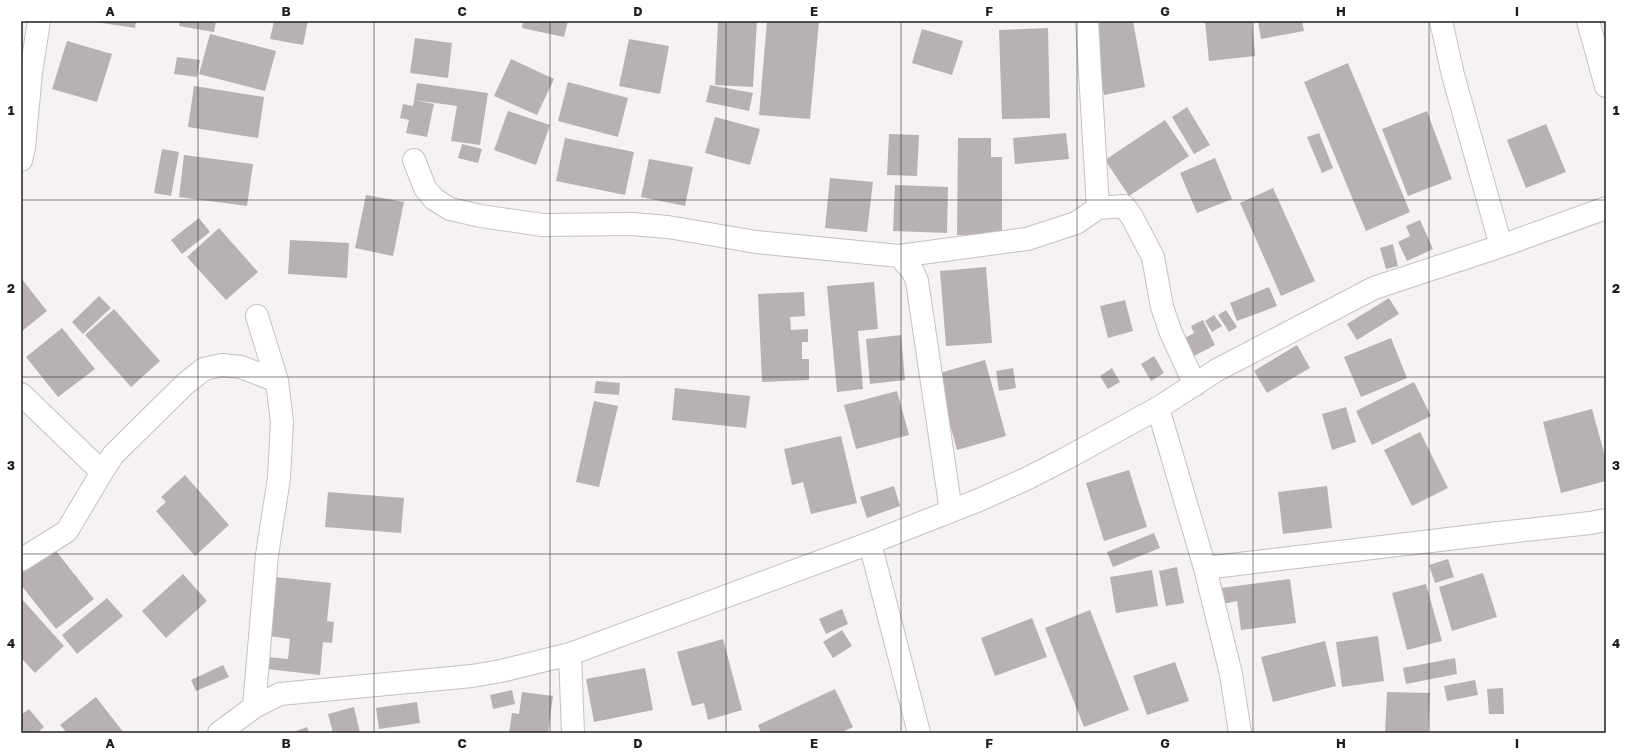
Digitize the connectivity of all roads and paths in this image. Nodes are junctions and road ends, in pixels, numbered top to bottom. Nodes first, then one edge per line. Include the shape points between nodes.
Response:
1 (39, 21) edge
2 (1087, 21) edge
3 (1441, 21) edge
4 (1588, 21) edge
5 (1606, 86) edge
6 (21, 160) edge
7 (414, 160) dead end
8 (1098, 208) junction
9 (1606, 208) edge
10 (1500, 246) junction
11 (899, 256) junction
12 (257, 316) dead end
13 (277, 381) junction
14 (1195, 385) junction
15 (21, 394) edge
16 (1158, 408) junction
17 (102, 472) junction
18 (951, 511) junction
19 (1606, 520) edge
20 (870, 543) junction
21 (21, 560) edge
22 (1205, 568) junction
23 (570, 654) junction
24 (254, 707) junction
25 (219, 733) edge
26 (573, 733) edge
27 (919, 733) edge
28 (1240, 733) edge

1 - 6 street
2 - 8 street
3 - 10 street via 1453,75
4 - 5 street
7 - 11 street via 424,188 434,199 450,209 481,216 542,225 661,226 756,242
8 - 11 street via 1076,223 1027,239
8 - 14 street via 1124,206 1132,216 1153,257 1162,307
9 - 10 street
10 - 14 street via 1374,288 1217,370
11 - 18 street via 912,270 917,281
12 - 13 street
13 - 17 street via 240,367 222,365 204,369 185,384 113,455
13 - 24 street via 282,422 280,478 267,555
14 - 16 street
15 - 17 street
16 - 18 street via 1026,479
16 - 22 street
17 - 21 street via 67,531
18 - 20 street
19 - 22 street
20 - 23 street
20 - 27 street
22 - 28 street via 1231,674
23 - 24 street via 472,676 280,694
23 - 26 street
24 - 25 street

